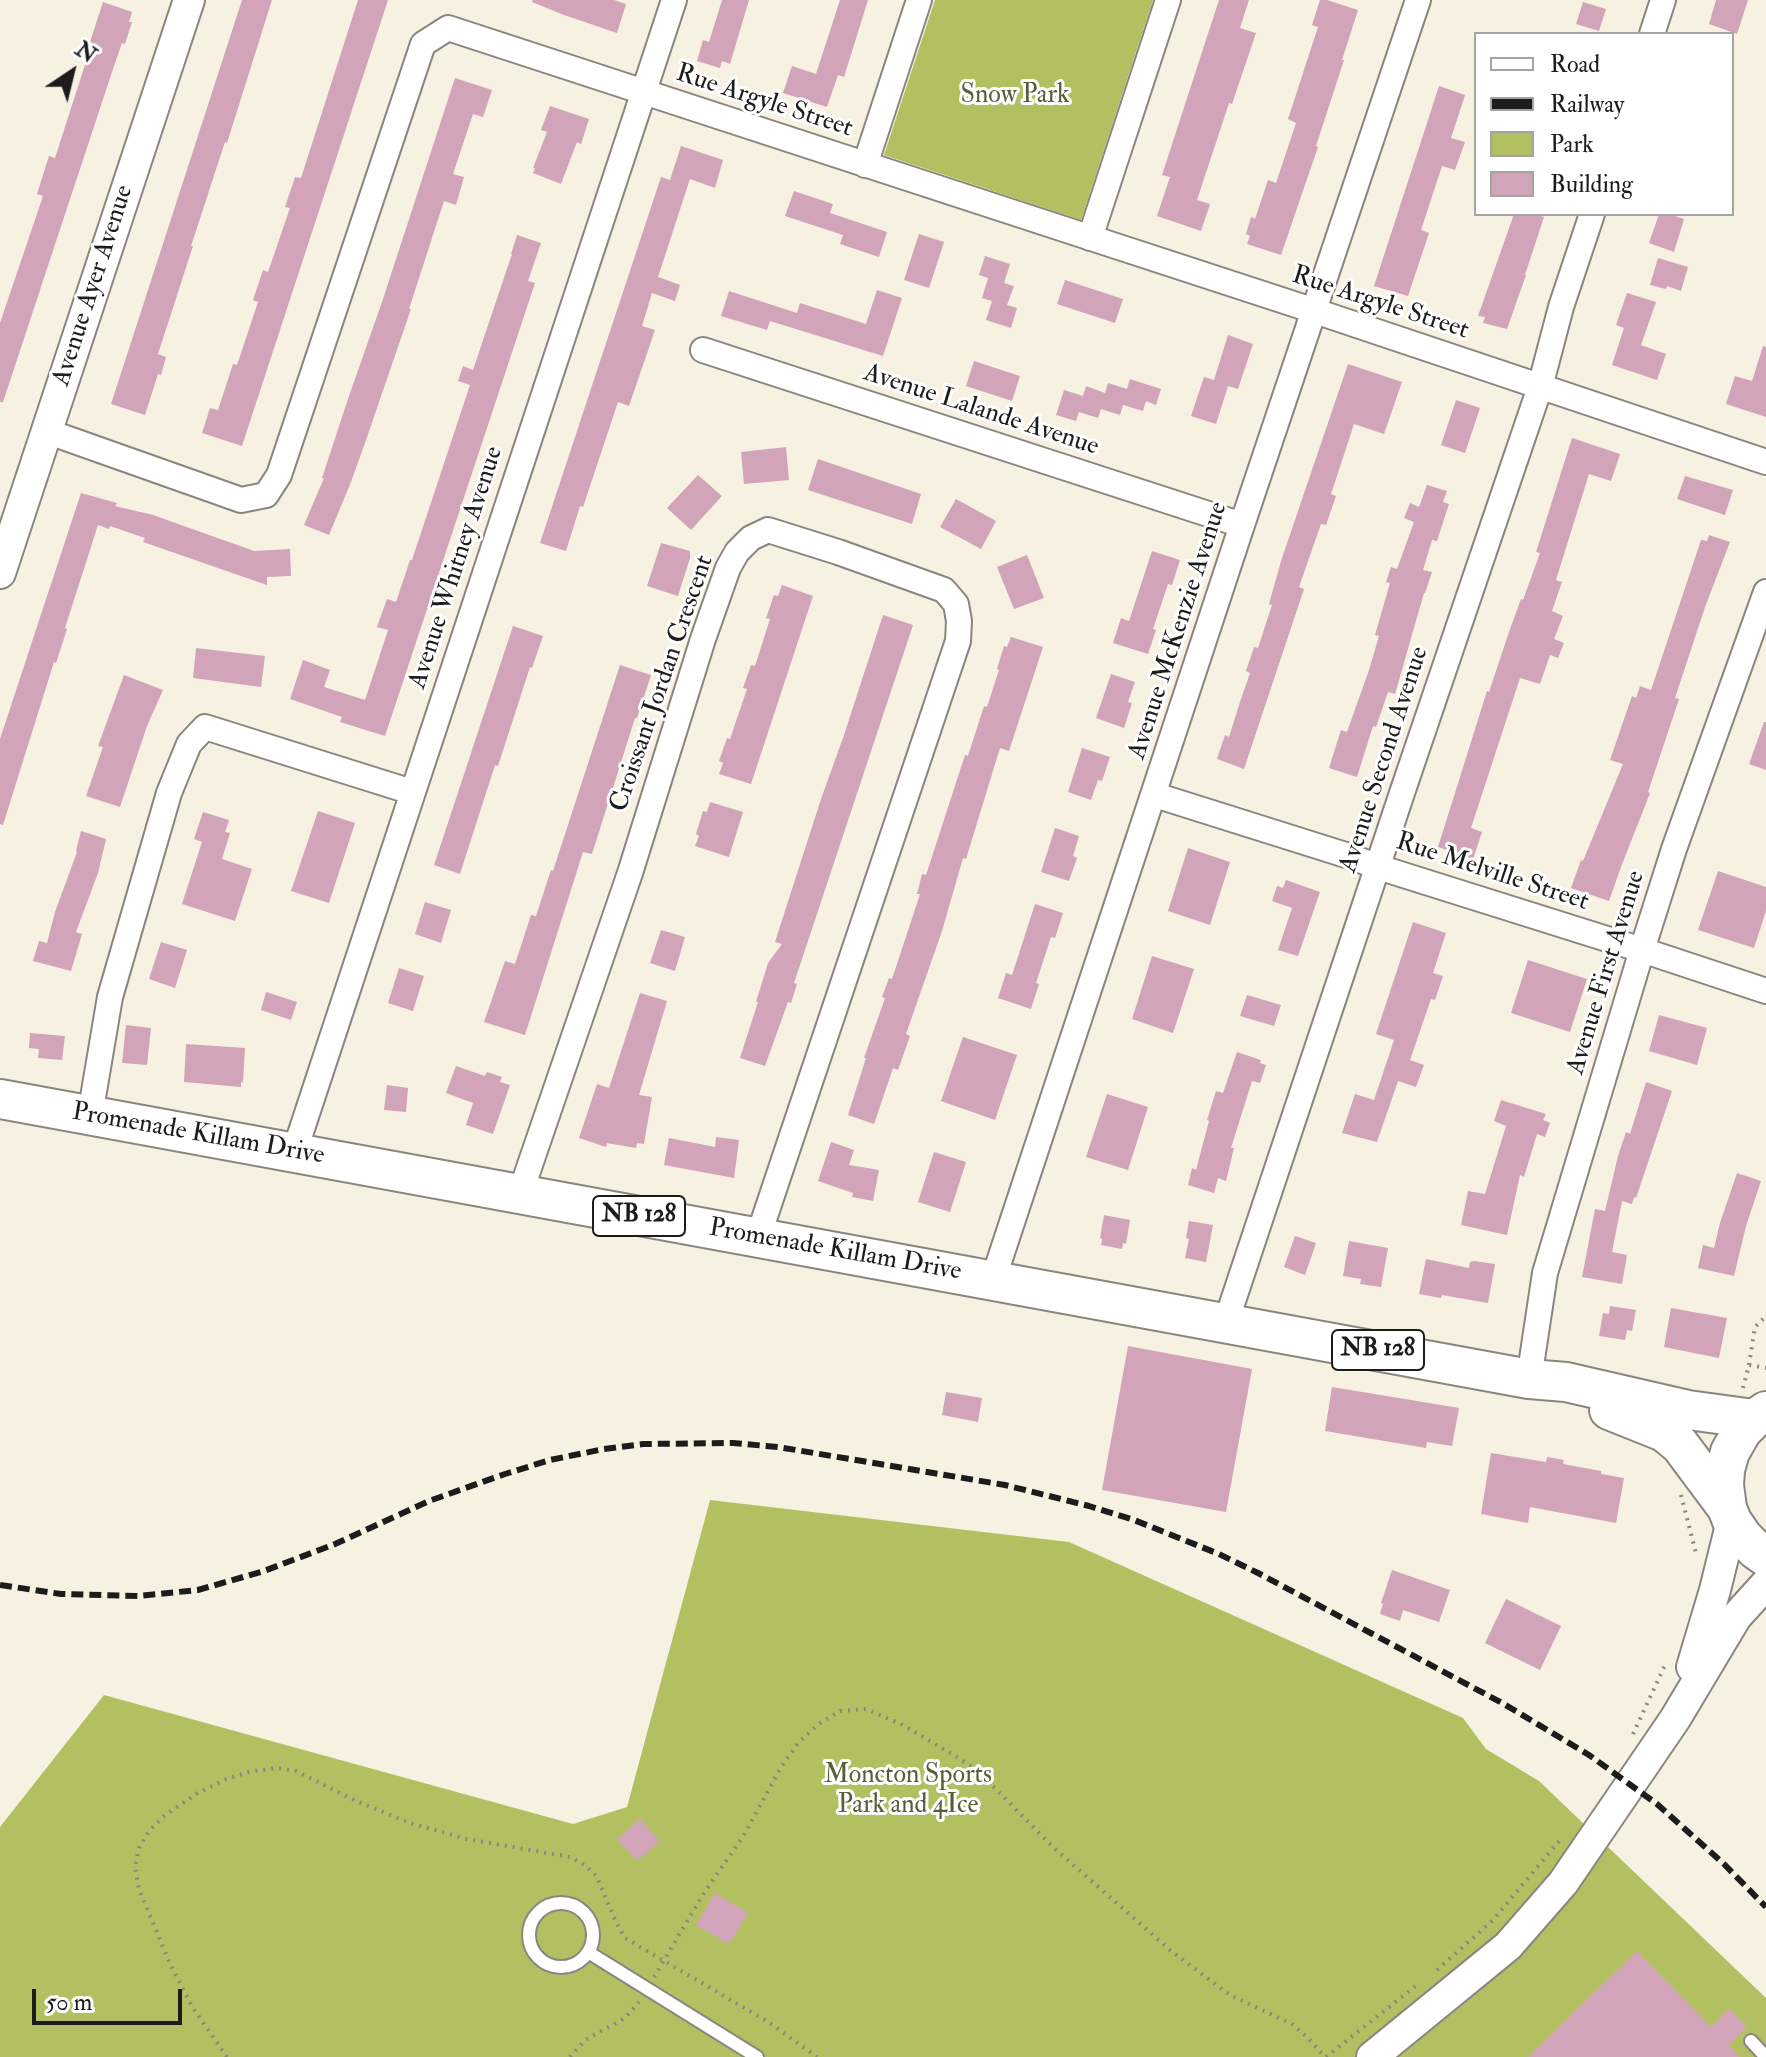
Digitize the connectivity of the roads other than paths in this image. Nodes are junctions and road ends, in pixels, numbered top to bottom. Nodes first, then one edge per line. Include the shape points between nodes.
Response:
1 (189, 0) edge
2 (674, 0) edge
3 (919, 0) edge
4 (1168, 0) edge
5 (1418, 0) edge
6 (1663, 0) edge
7 (1653, 32) edge
8 (644, 93) junction
9 (865, 165) junction
10 (1591, 216) edge
11 (1090, 238) junction
12 (1315, 311) junction
13 (703, 350) dead end
14 (1540, 387) junction
15 (46, 431) junction
16 (1766, 462) edge
17 (1242, 525) junction
18 (0, 573) edge
19 (1766, 592) edge
20 (412, 792) junction
21 (1155, 795) junction
22 (1378, 867) junction
23 (1642, 950) junction
24 (1766, 991) edge
25 (0, 1099) edge
26 (90, 1115) junction
27 (294, 1153) junction
28 (520, 1194) junction
29 (758, 1237) junction
30 (993, 1280) junction
31 (1226, 1322) junction
32 (1529, 1379) junction
33 (1757, 1407) edge
34 (1730, 1514) junction
35 (1766, 1557) edge
36 (1766, 1584) edge
37 (1675, 1719) junction
38 (588, 1952) junction
39 (1751, 2041) dead end
40 (757, 2057) edge
41 (1372, 2057) edge
42 (1766, 2057) edge

1 - 15 street, Avenue Ayer Avenue
2 - 8 street, Avenue Whitney Avenue
3 - 9 street
4 - 11 street
5 - 12 street, Avenue McKenzie Avenue
6 - 7 street
8 - 9 street, Rue Argyle Street
8 - 15 street, Rue Argyle Street via 448,28 423,44 279,475 266,495 241,500
8 - 20 street, Avenue Whitney Avenue
9 - 11 street, Rue Argyle Street
10 - 14 street, Avenue Second Avenue
11 - 12 street, Rue Argyle Street
12 - 14 street, Rue Argyle Street
12 - 17 street, Avenue McKenzie Avenue
13 - 17 street, Avenue Lalande Avenue
14 - 16 street, Rue Argyle Street
14 - 22 street, Avenue Second Avenue
15 - 18 street, Avenue Ayer Avenue
17 - 21 street, Avenue McKenzie Avenue
19 - 23 street, Avenue First Avenue
20 - 26 street via 205,727 189,744 169,793 110,997
20 - 27 street, Avenue Whitney Avenue
21 - 22 street, Rue Melville Street
21 - 30 street, Avenue McKenzie Avenue
22 - 23 street, Rue Melville Street
22 - 31 street, Avenue Second Avenue
23 - 24 street, Rue Melville Street
23 - 32 street, Avenue First Avenue via 1545,1273
25 - 26 main road, Promenade Killam Drive / NB 128
26 - 27 main road, Promenade Killam Drive / NB 128
27 - 28 main road, Promenade Killam Drive / NB 128
28 - 29 main road, Promenade Killam Drive / NB 128
28 - 29 street, Croissant Jordan Crescent via 728,568 751,538 768,530 944,590 956,604 959,621 958,641
29 - 30 main road, Promenade Killam Drive / NB 128
30 - 31 main road, Promenade Killam Drive / NB 128
31 - 32 main road, Promenade Killam Drive / NB 128
32 - 33 main road, Promenade Killam Drive / NB 128 via 1566,1382 1688,1410
32 - 34 main road, Promenade Killam Drive / NB 128 via 1664,1432 1689,1455
33 - 34 main road via 1725,1470
34 - 35 main road, Promenade Killam Drive via 1743,1537
34 - 37 street via 1715,1590
36 - 37 street via 1736,1617
37 - 41 street via 1563,1883 1508,1946
38 - 38 lane via 592,1925 573,1905 551,1904 534,1916 528,1936 542,1962 570,1966
38 - 40 lane
39 - 42 lane

